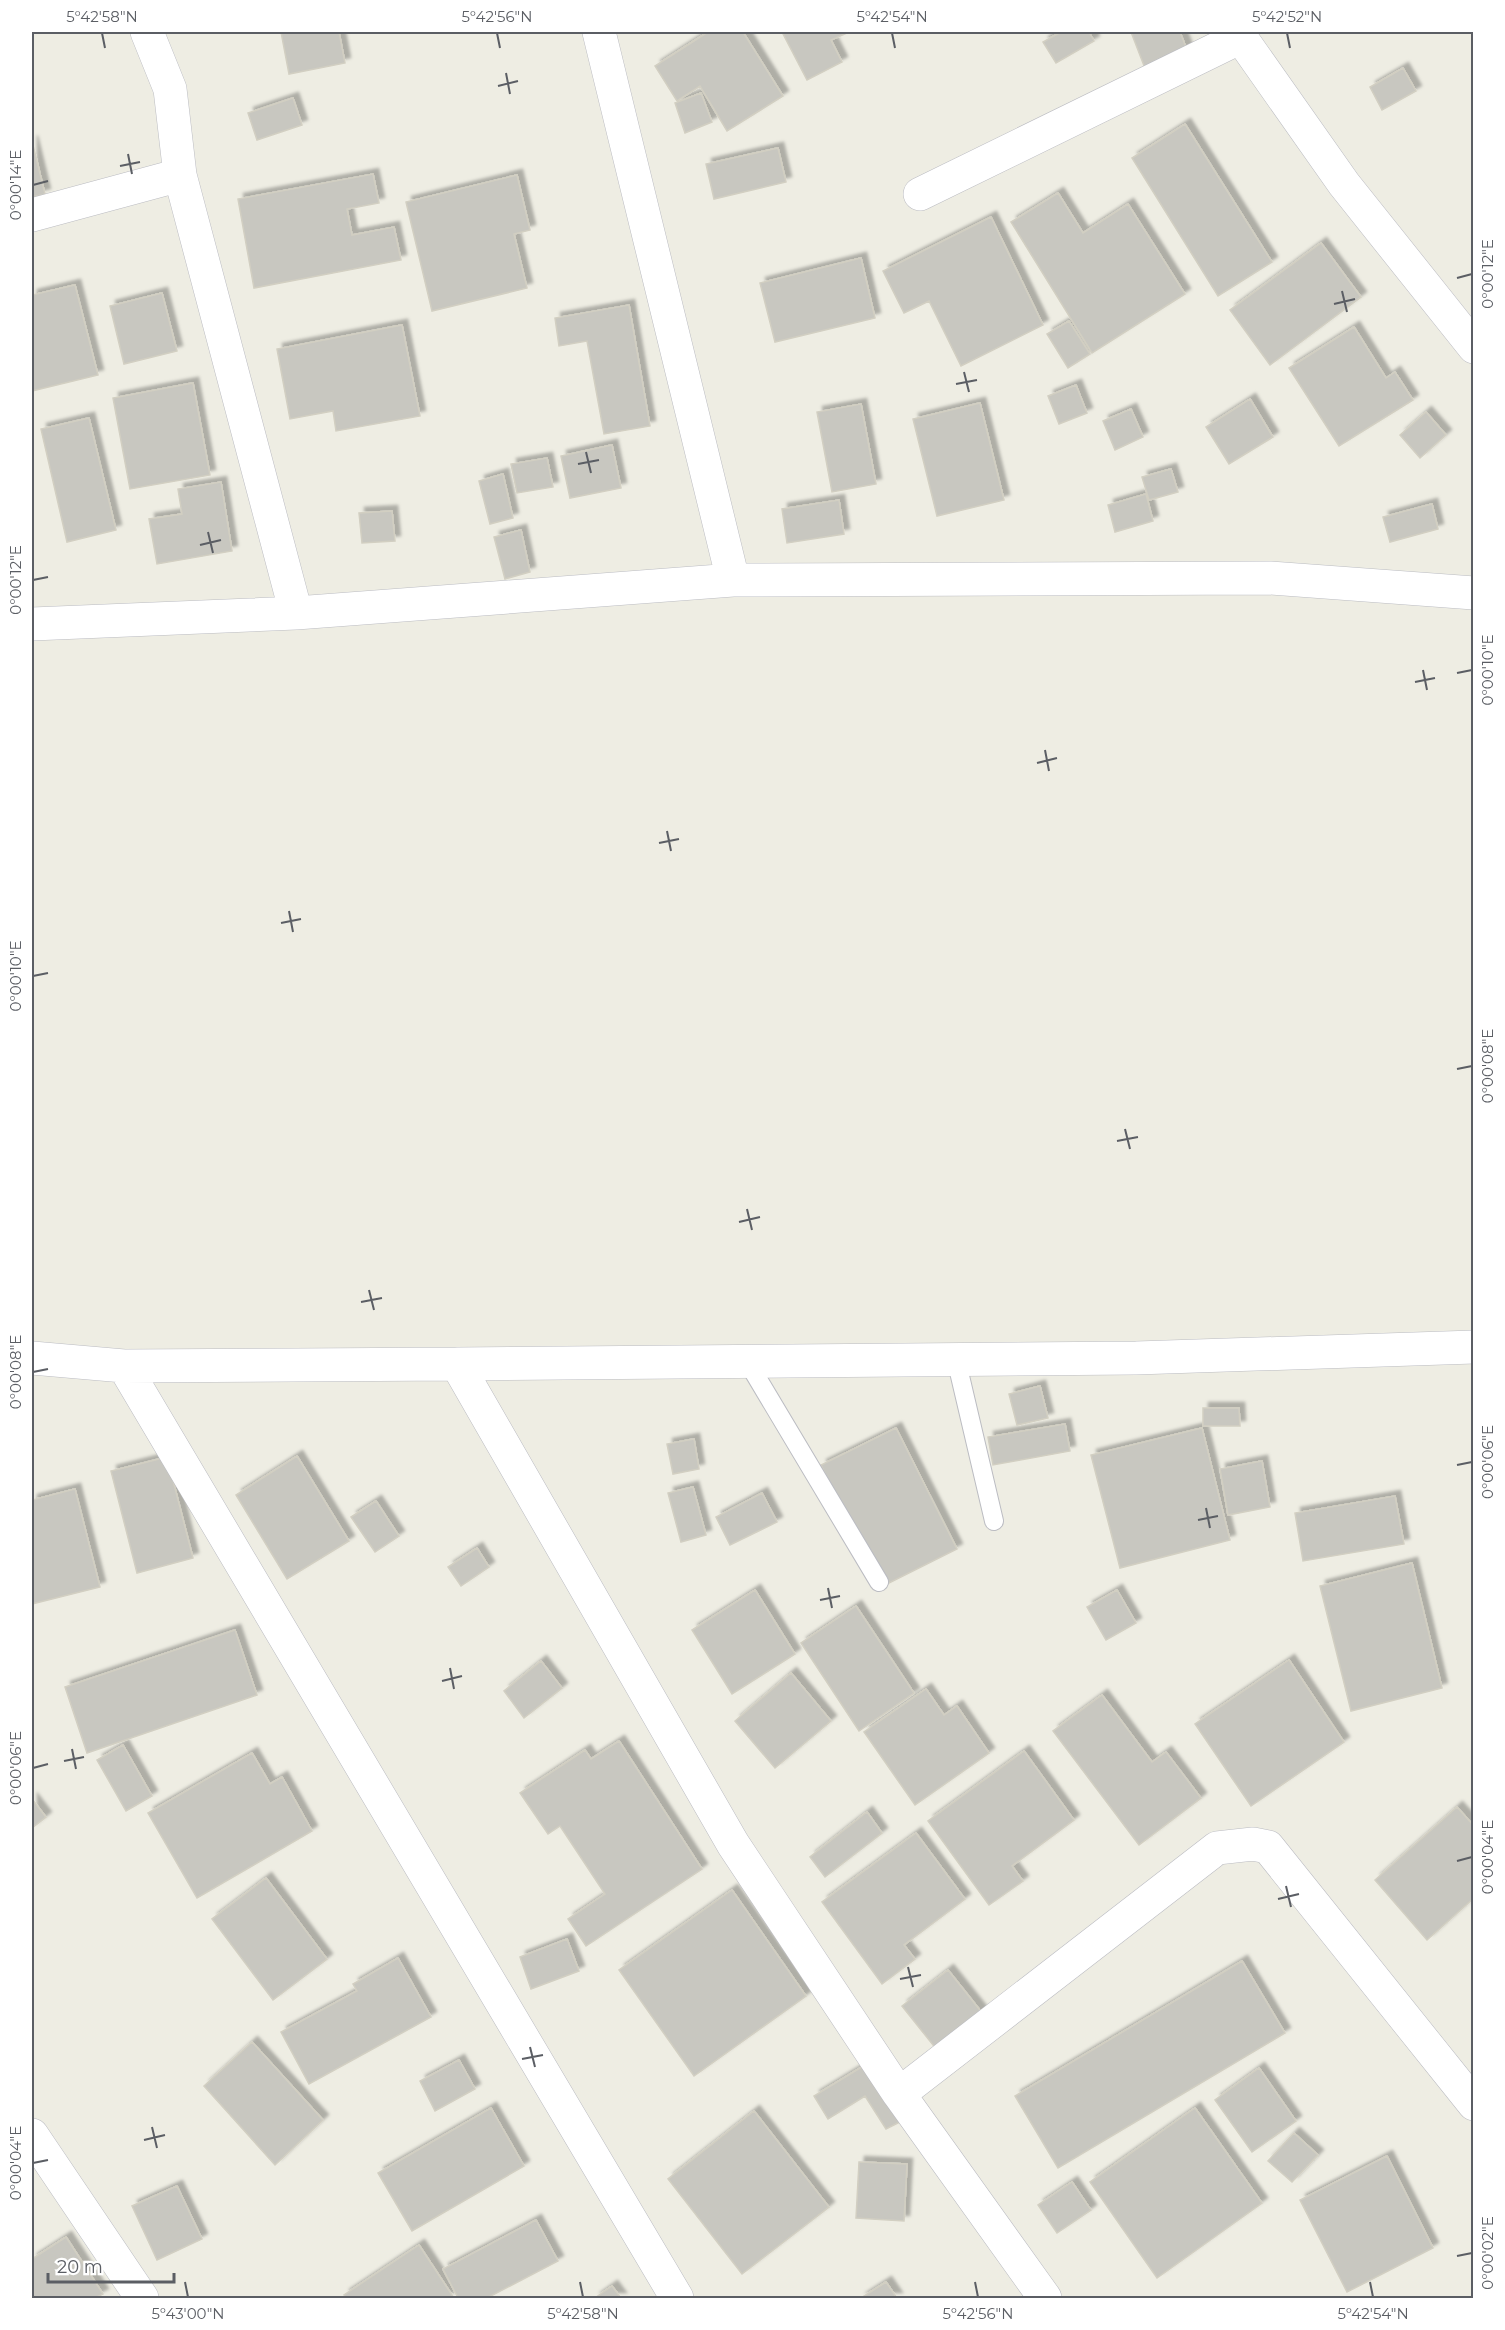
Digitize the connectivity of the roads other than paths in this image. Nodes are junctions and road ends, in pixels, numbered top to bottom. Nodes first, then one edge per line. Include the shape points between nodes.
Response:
1 (147, 32) edge
2 (598, 32) edge
3 (1239, 34) edge
4 (180, 175) junction
5 (920, 194) dead end
6 (32, 215) edge
7 (1473, 347) edge
8 (733, 580) junction
9 (1473, 593) edge
10 (296, 613) junction
11 (32, 624) edge
12 (1473, 1347) edge
13 (32, 1358) edge
14 (956, 1359) junction
15 (747, 1361) junction
16 (457, 1364) junction
17 (124, 1365) junction
18 (994, 1521) dead end
19 (879, 1582) dead end
20 (899, 2094) junction
21 (1473, 2104) edge
22 (32, 2135) edge
23 (142, 2298) edge
24 (677, 2298) edge
25 (1046, 2298) edge

1 - 4 street via 170,89
2 - 8 street
3 - 5 street
3 - 7 street via 1344,184
4 - 6 street
4 - 10 street
8 - 9 street via 1270,578
8 - 10 street
10 - 11 street
12 - 14 street via 1136,1358
13 - 17 street
14 - 15 street
14 - 18 lane
15 - 16 street
15 - 19 lane
16 - 17 street
16 - 20 street via 733,1844
17 - 24 street
20 - 21 street via 1217,1848 1253,1844 1268,1847
20 - 25 street
22 - 23 street

